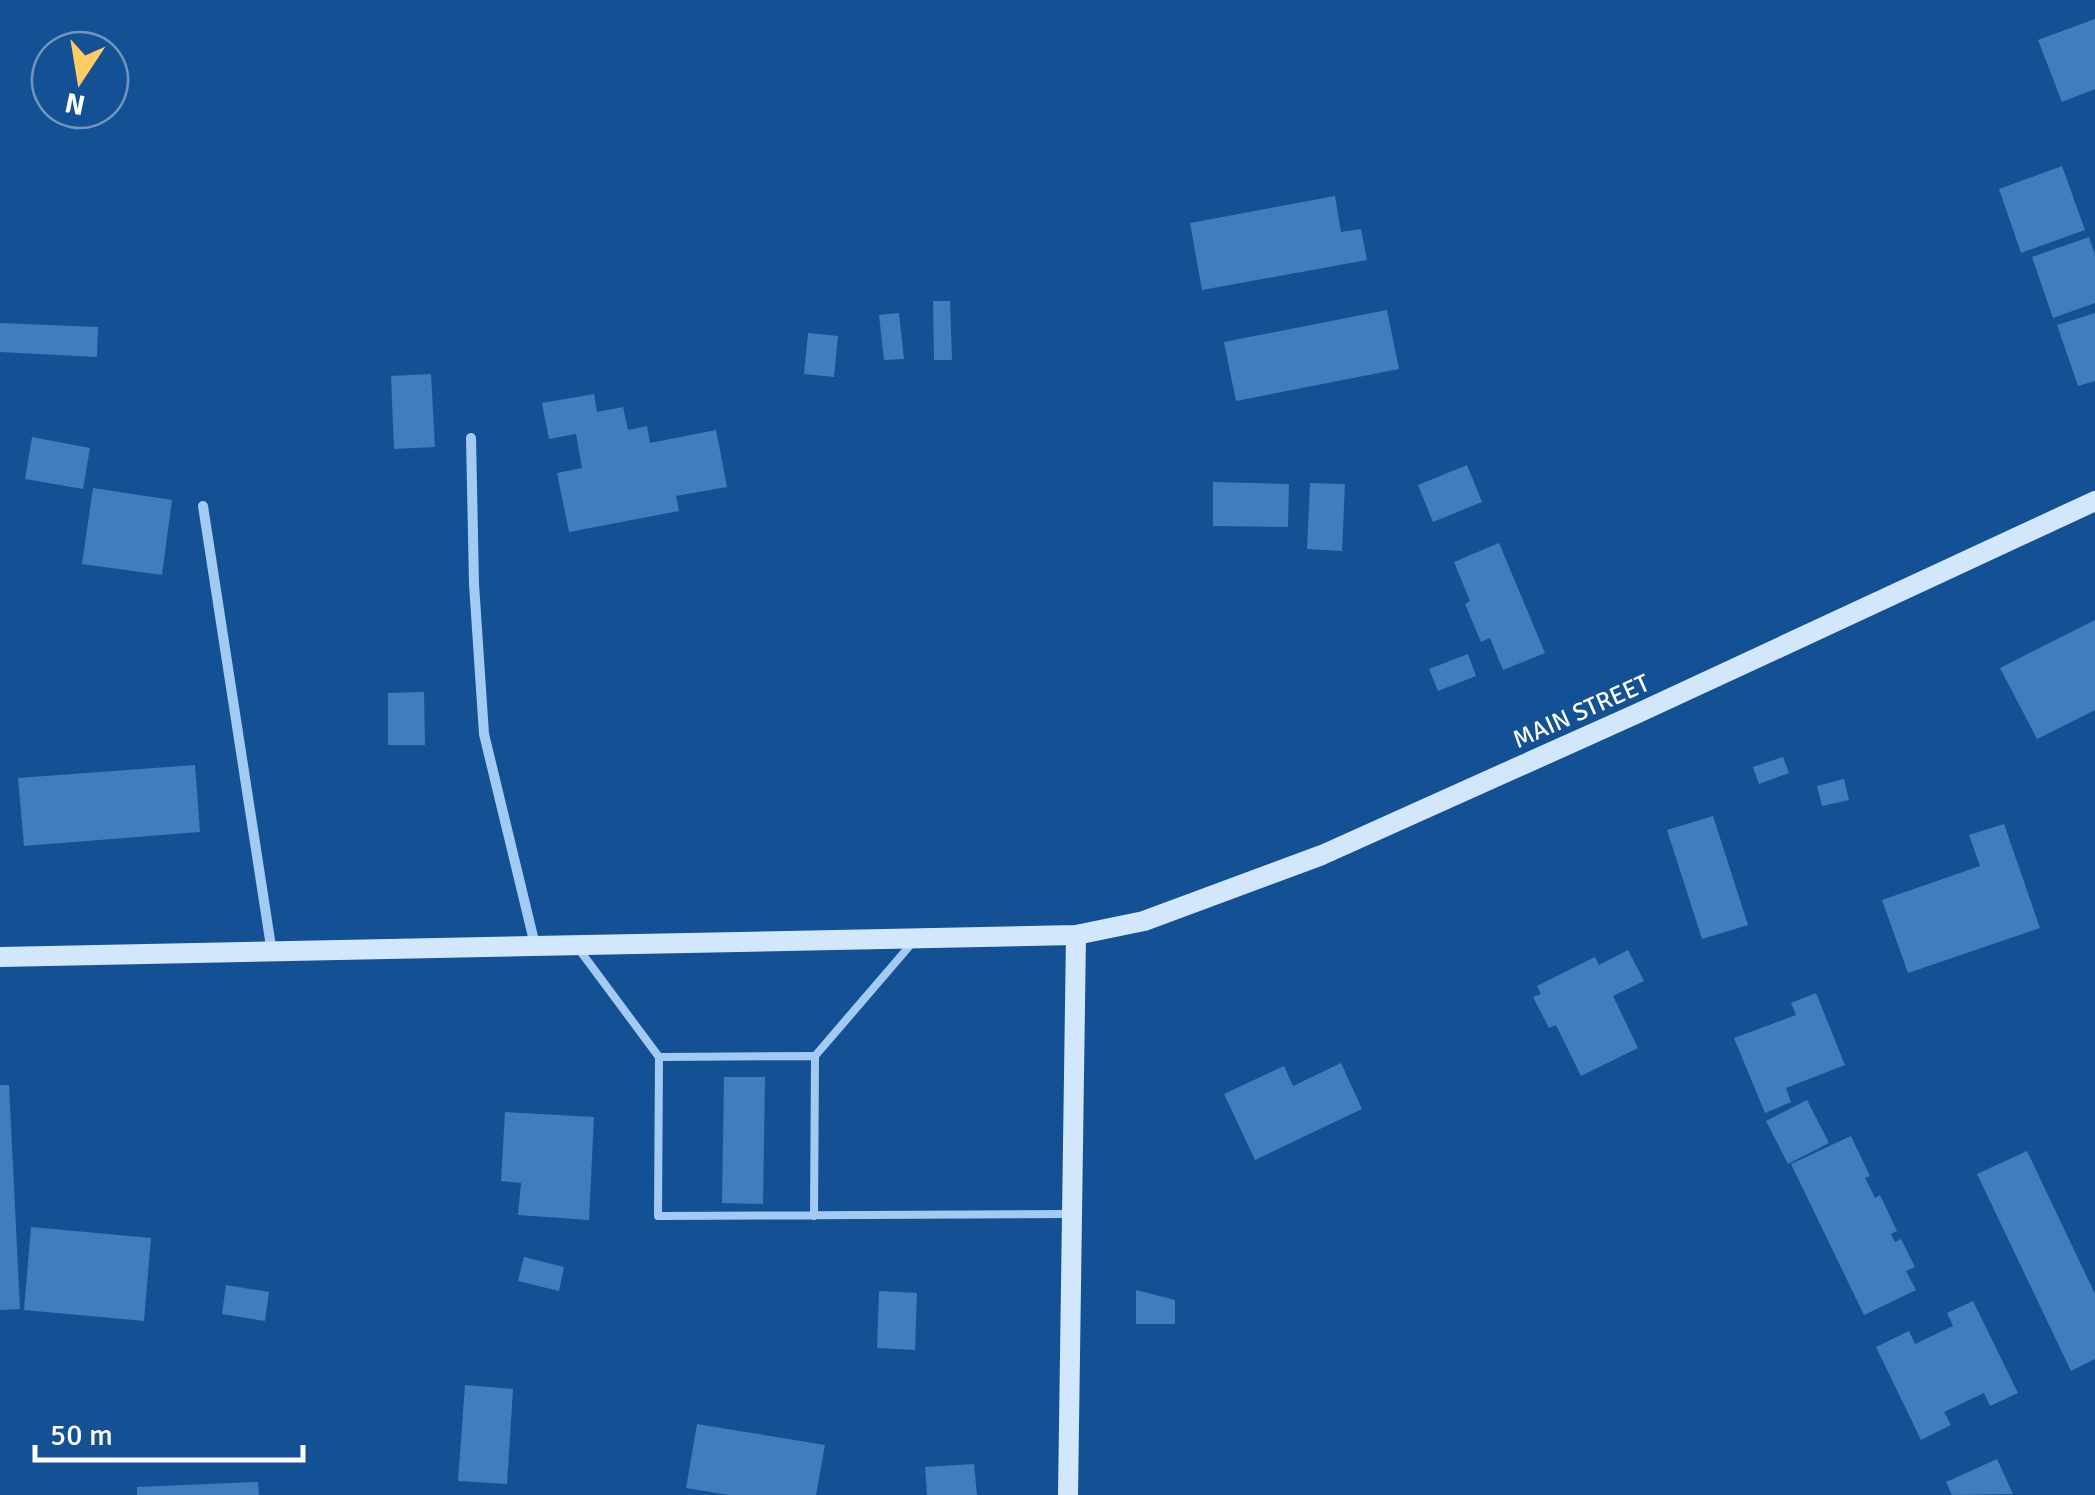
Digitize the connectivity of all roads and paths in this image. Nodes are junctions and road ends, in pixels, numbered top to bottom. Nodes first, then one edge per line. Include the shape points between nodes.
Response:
1 (471, 438) dead end
2 (2095, 501) edge
3 (204, 506) dead end
4 (1076, 935) junction
5 (916, 939) junction
6 (577, 946) junction
7 (536, 947) junction
8 (272, 953) junction
9 (0, 957) edge
10 (659, 1056) junction
11 (814, 1056) junction
12 (1072, 1214) junction
13 (814, 1216) junction
14 (1068, 1495) edge

1 - 7 street via 484,734
2 - 4 main road, MAIN STREET via 1322,855 1158,916
3 - 8 street
4 - 5 main road, MAIN STREET
4 - 12 main road
5 - 6 main road, MAIN STREET
5 - 11 lane
6 - 7 main road, MAIN STREET
6 - 10 lane
7 - 8 main road, MAIN STREET
8 - 9 main road, MAIN STREET
10 - 11 lane
10 - 13 lane via 658,1216
11 - 13 lane
12 - 13 lane
12 - 14 main road

